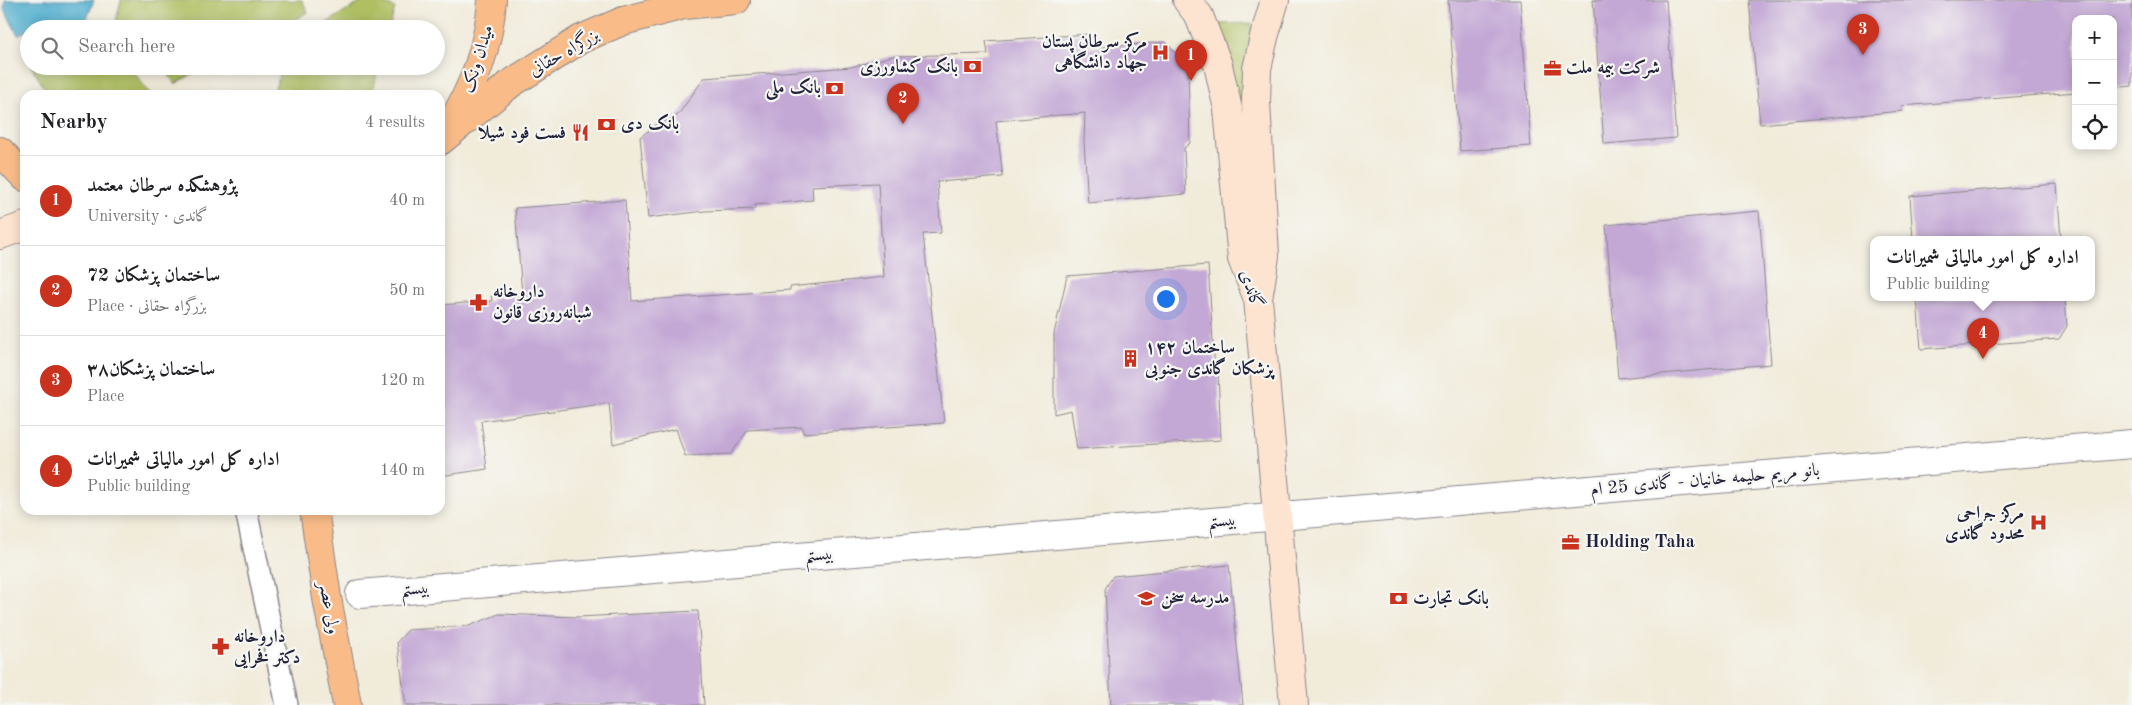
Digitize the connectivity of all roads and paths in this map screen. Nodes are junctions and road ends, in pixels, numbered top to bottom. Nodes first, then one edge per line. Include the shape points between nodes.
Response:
1 (492, 0) edge
2 (736, 0) edge
3 (1187, 0) edge
4 (1275, 0) edge
5 (445, 133) edge
6 (445, 137) edge
7 (0, 151) edge
8 (20, 172) edge
9 (20, 228) edge
10 (0, 235) edge
11 (1258, 299) junction
12 (2132, 444) edge
13 (247, 515) edge
14 (315, 515) edge
15 (1278, 516) junction
16 (360, 594) dead end
17 (287, 705) edge
18 (347, 705) edge
19 (1294, 705) edge

1 - 5 main road, میدان ونک via 481,60 464,103
2 - 6 main road, بزرگراه حقانی via 684,5 623,21 581,38 510,84
3 - 11 main road, گاندی via 1199,16 1218,65 1228,109 1242,259
4 - 11 main road via 1257,69 1265,256
7 - 8 main road
9 - 10 main road
11 - 15 main road, گاندی
12 - 15 street, بانو مریم حلیمه خانیان - گاندی 25 ام
13 - 17 lane
14 - 18 main road, ولی عصر
15 - 16 street, بیستم
15 - 19 main road, گاندی

